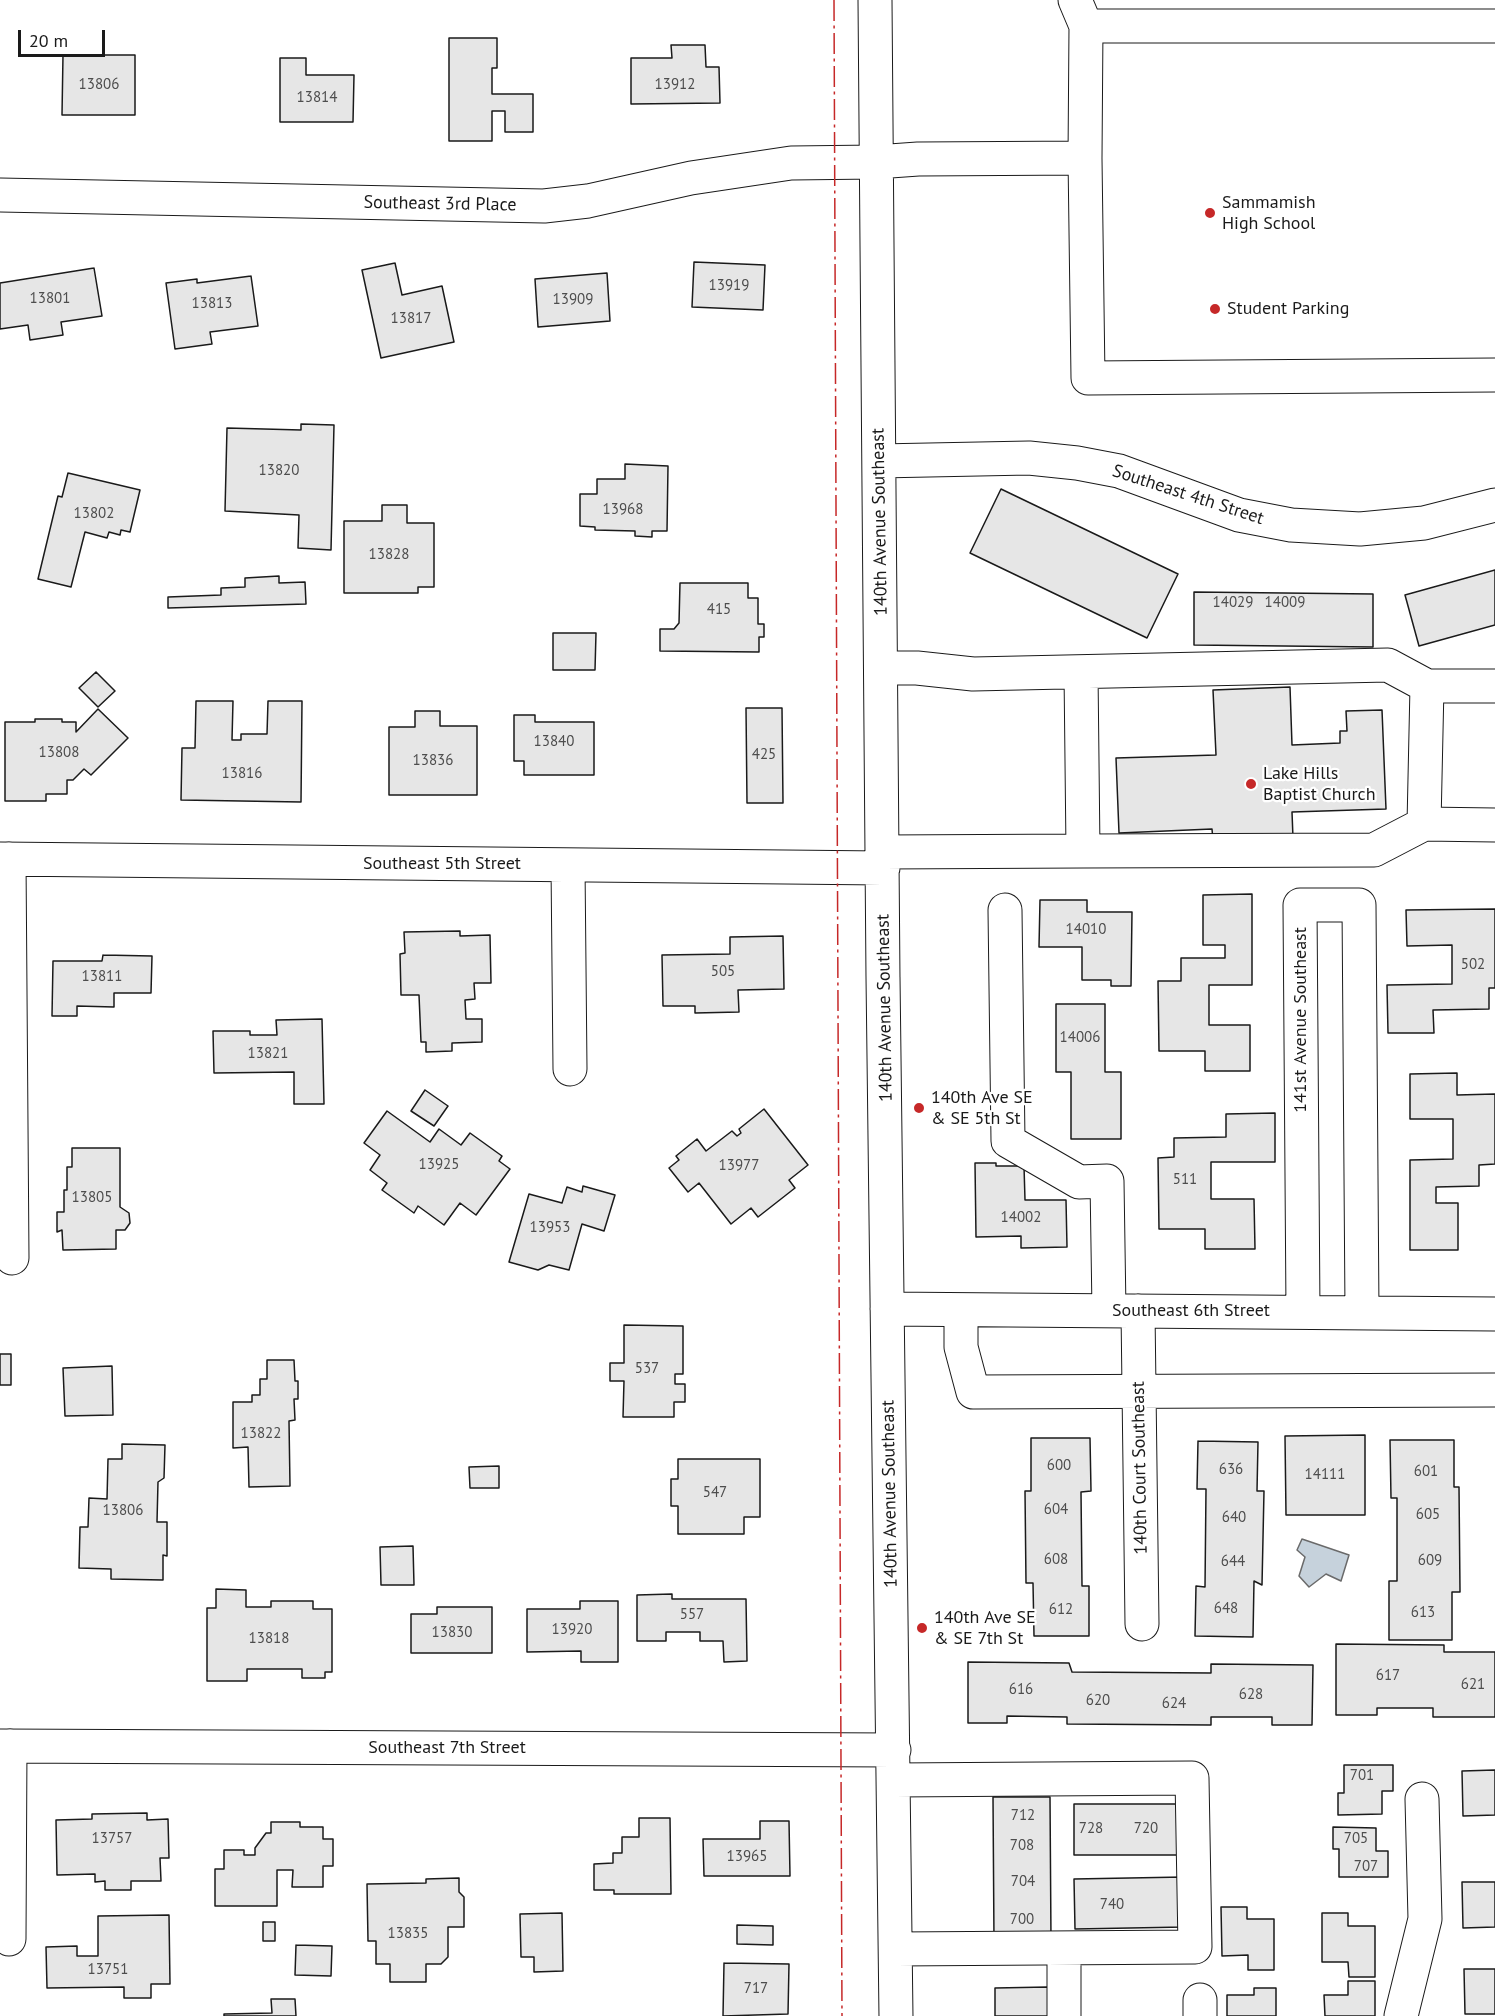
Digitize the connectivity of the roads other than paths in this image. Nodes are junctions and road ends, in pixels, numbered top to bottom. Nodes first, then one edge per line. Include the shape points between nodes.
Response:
1 (875, 0) edge
2 (1081, 13) edge
3 (1495, 26) edge
4 (1085, 158) junction
5 (876, 162) junction
6 (0, 195) edge
7 (1495, 375) edge
8 (879, 461) junction
9 (1495, 505) edge
10 (881, 668) junction
11 (1081, 672) junction
12 (1427, 686) junction
13 (1495, 686) edge
14 (1424, 824) junction
15 (1495, 825) edge
16 (1083, 851) junction
17 (4, 859) edge
18 (883, 860) junction
19 (568, 865) junction
20 (1005, 910) dead end
21 (570, 1069) dead end
22 (12, 1258) dead end
23 (887, 1309) junction
24 (961, 1310) junction
25 (1123, 1311) junction
26 (1303, 1312) junction
27 (1362, 1312) junction
28 (1495, 1314) edge
29 (1495, 1390) edge
30 (1140, 1391) junction
31 (1142, 1624) dead end
32 (5, 1746) edge
33 (894, 1765) junction
34 (1422, 1799) dead end
35 (9, 1939) dead end
36 (1064, 1948) junction
37 (896, 1949) junction
38 (896, 2016) edge
39 (1064, 2016) edge
40 (1401, 2016) edge

1 - 5 street, 140th Avenue Southeast
2 - 3 street
2 - 4 street
4 - 5 street, Southeast 3rd Place
4 - 7 street via 1088,378
5 - 6 street, Southeast 3rd Place via 791,163 544,206
5 - 8 street, 140th Avenue Southeast
8 - 9 street, Southeast 4th Street via 1029,458 1077,463 1119,471 1239,515 1291,525 1360,529 1424,524
8 - 10 street, 140th Avenue Southeast
10 - 11 street via 973,674
10 - 18 street, 140th Avenue Southeast
11 - 12 street via 1389,665
11 - 16 street
12 - 13 street
12 - 14 street
14 - 15 street
14 - 16 street, Southeast 5th Street via 1374,850
16 - 18 street, Southeast 5th Street
17 - 19 street, Southeast 5th Street
17 - 22 street
18 - 19 street, Southeast 5th Street
18 - 23 street, 140th Avenue Southeast
19 - 21 street
20 - 25 street, 140th Court Southeast via 1008,1141 1079,1182 1107,1181
23 - 24 street, Southeast 6th Street
23 - 33 street, 140th Avenue Southeast
24 - 25 street, Southeast 6th Street
24 - 30 street via 961,1347 973,1392
25 - 26 street, Southeast 6th Street
25 - 30 street, 140th Court Southeast
26 - 27 street, Southeast 6th Street
26 - 27 street, 141st Avenue Southeast via 1300,905 1359,905
27 - 28 street, Southeast 6th Street
29 - 30 street
30 - 31 street, 140th Court Southeast
32 - 33 street, Southeast 7th Street
32 - 35 street
33 - 36 street, Southeast 7th Street via 1192,1778 1195,1947
33 - 37 street, 140th Avenue Southeast
34 - 40 street via 1425,1919
36 - 37 street
36 - 39 street
37 - 38 street, 140th Avenue Southeast

